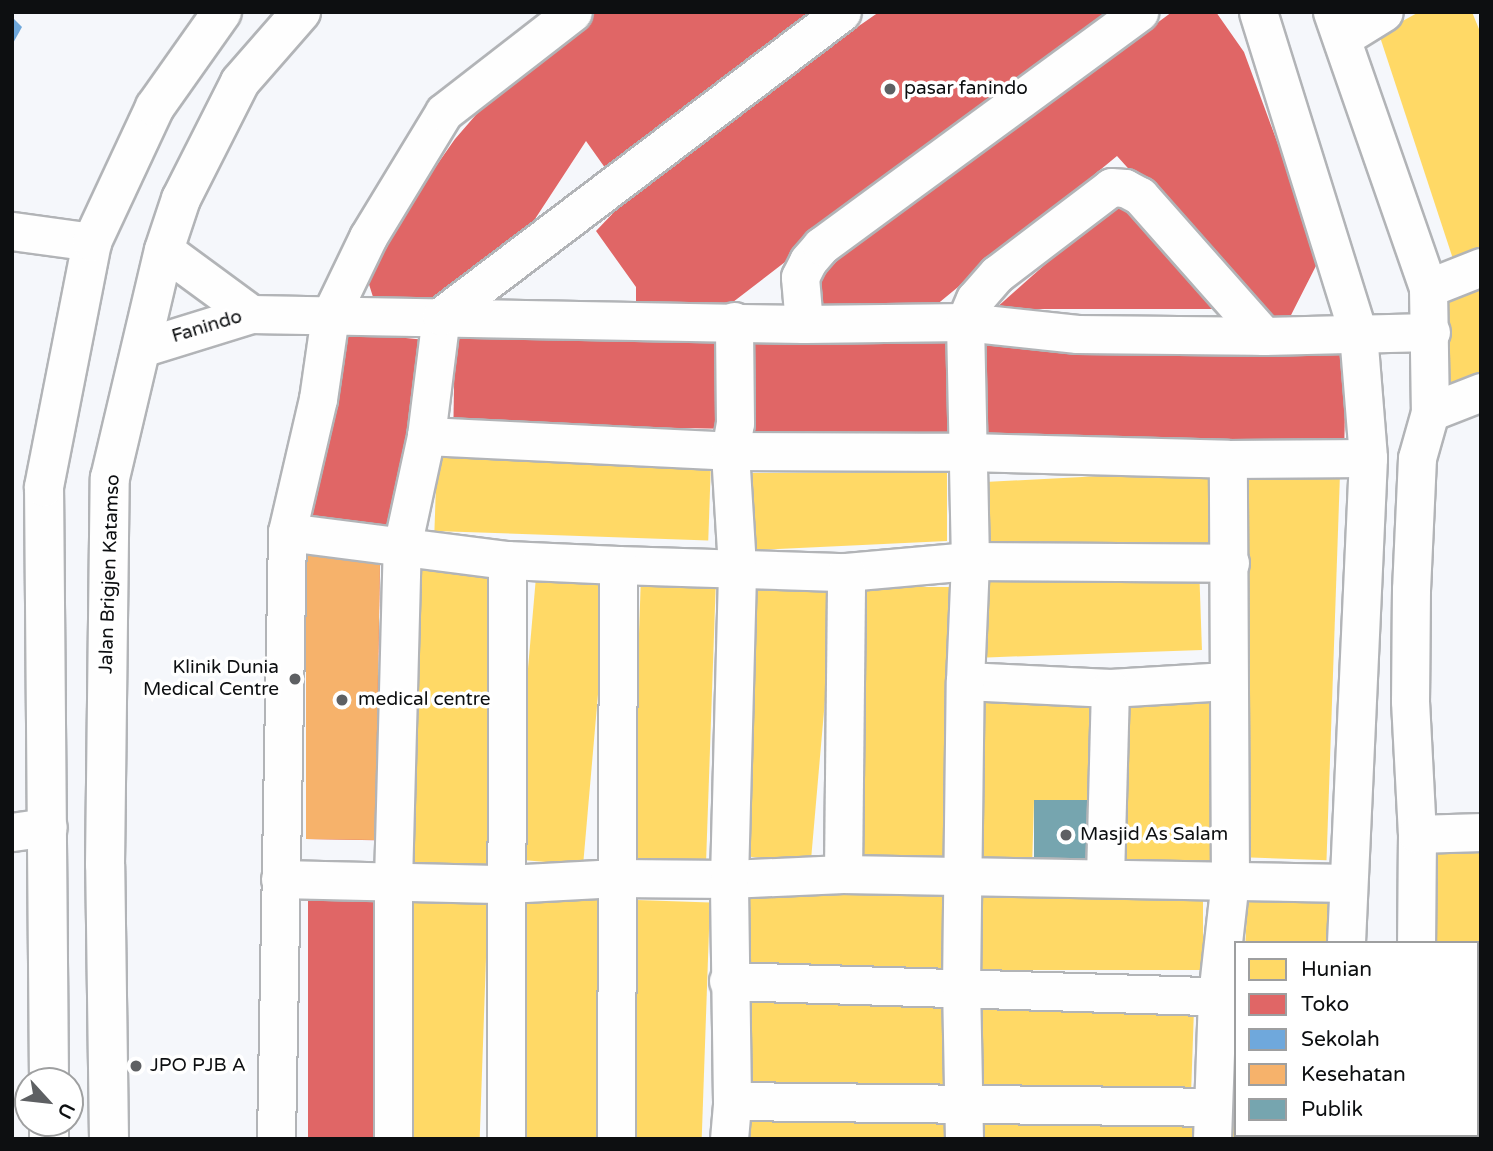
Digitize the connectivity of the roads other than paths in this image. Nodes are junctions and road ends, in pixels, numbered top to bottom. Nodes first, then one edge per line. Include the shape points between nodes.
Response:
1 (222, 12) edge
2 (301, 12) edge
3 (573, 12) edge
4 (1139, 12) edge
5 (1258, 12) edge
6 (1384, 12) edge
7 (834, 15) edge
8 (1337, 25) edge
9 (12, 231) edge
10 (92, 242) junction
11 (164, 250) junction
12 (1481, 267) edge
13 (1428, 288) junction
14 (251, 314) junction
15 (330, 316) junction
16 (441, 316) junction
17 (733, 321) junction
18 (965, 322) junction
19 (804, 324) junction
20 (1431, 331) junction
21 (1358, 333) junction
22 (1264, 336) junction
23 (141, 348) junction
24 (1481, 392) edge
25 (1430, 412) junction
26 (426, 436) junction
27 (730, 451) junction
28 (967, 452) junction
29 (1368, 458) junction
30 (1228, 459) junction
31 (287, 533) junction
32 (402, 547) junction
33 (507, 560) junction
34 (970, 561) junction
35 (1230, 563) junction
36 (618, 565) junction
37 (737, 567) junction
38 (846, 572) junction
39 (965, 681) junction
40 (1227, 681) junction
41 (1110, 688) junction
42 (30, 830) edge
43 (1481, 832) edge
44 (1417, 834) junction
45 (843, 874) junction
46 (962, 876) junction
47 (617, 878) junction
48 (1105, 878) junction
49 (280, 879) junction
50 (729, 879) junction
51 (1230, 881) junction
52 (393, 882) junction
53 (1348, 883) junction
54 (507, 884) junction
55 (1346, 941) edge
56 (1416, 941) edge
57 (728, 981) junction
58 (961, 988) junction
59 (1217, 996) junction
60 (48, 1067) edge
61 (732, 1101) junction
62 (962, 1102) junction
63 (1211, 1123) edge
64 (109, 1139) edge
65 (276, 1139) edge
66 (393, 1139) edge
67 (506, 1139) edge
68 (616, 1139) edge
69 (729, 1139) edge
70 (964, 1139) edge

1 - 10 highway via 155,107
2 - 11 highway, Jalan Brigjen Katamso via 240,82 181,199
3 - 15 street via 444,112 368,236
4 - 19 street via 821,246 800,277
5 - 21 street
6 - 8 street
7 - 16 street
8 - 13 street
9 - 10 street
10 - 42 highway via 44,488
11 - 14 street, Fanindo
11 - 23 highway, Jalan Brigjen Katamso
12 - 13 street
13 - 20 street
14 - 15 street
14 - 23 street, Fanindo
15 - 16 street
15 - 31 street via 318,399
16 - 17 street
16 - 26 street
17 - 19 street
17 - 27 street via 735,423
18 - 19 street
18 - 22 street via 1077,334
18 - 22 street via 975,299 997,274 1111,187 1140,196
18 - 28 street
20 - 21 street
20 - 25 street
21 - 22 street
21 - 29 street
23 - 64 highway, Jalan Brigjen Katamso via 110,478 105,864
24 - 25 street
25 - 44 street via 1417,458 1411,589 1410,701
26 - 27 street
26 - 32 street
27 - 28 street
27 - 37 street
28 - 30 street
28 - 34 street
29 - 30 street
29 - 53 street
30 - 35 street
31 - 32 street
31 - 49 street
32 - 33 street
32 - 52 street
33 - 36 street
33 - 54 street
34 - 35 street
34 - 38 street
34 - 39 street
35 - 40 street
36 - 37 street
36 - 47 street
37 - 38 street
37 - 50 street
38 - 45 street
39 - 41 street
39 - 46 street
40 - 41 street
40 - 51 street
41 - 48 street
42 - 60 highway
43 - 44 street
44 - 56 street
45 - 46 street
45 - 50 street
46 - 48 street
46 - 58 street
47 - 50 street
47 - 54 street
47 - 68 street
48 - 51 street
49 - 52 street
49 - 65 street
50 - 57 street
51 - 53 street
51 - 59 street
52 - 54 street
52 - 66 street
53 - 55 street
54 - 67 street
57 - 58 street
57 - 61 street
58 - 59 street
58 - 62 street
59 - 63 street
61 - 62 street
61 - 69 street
62 - 63 street
62 - 70 street

